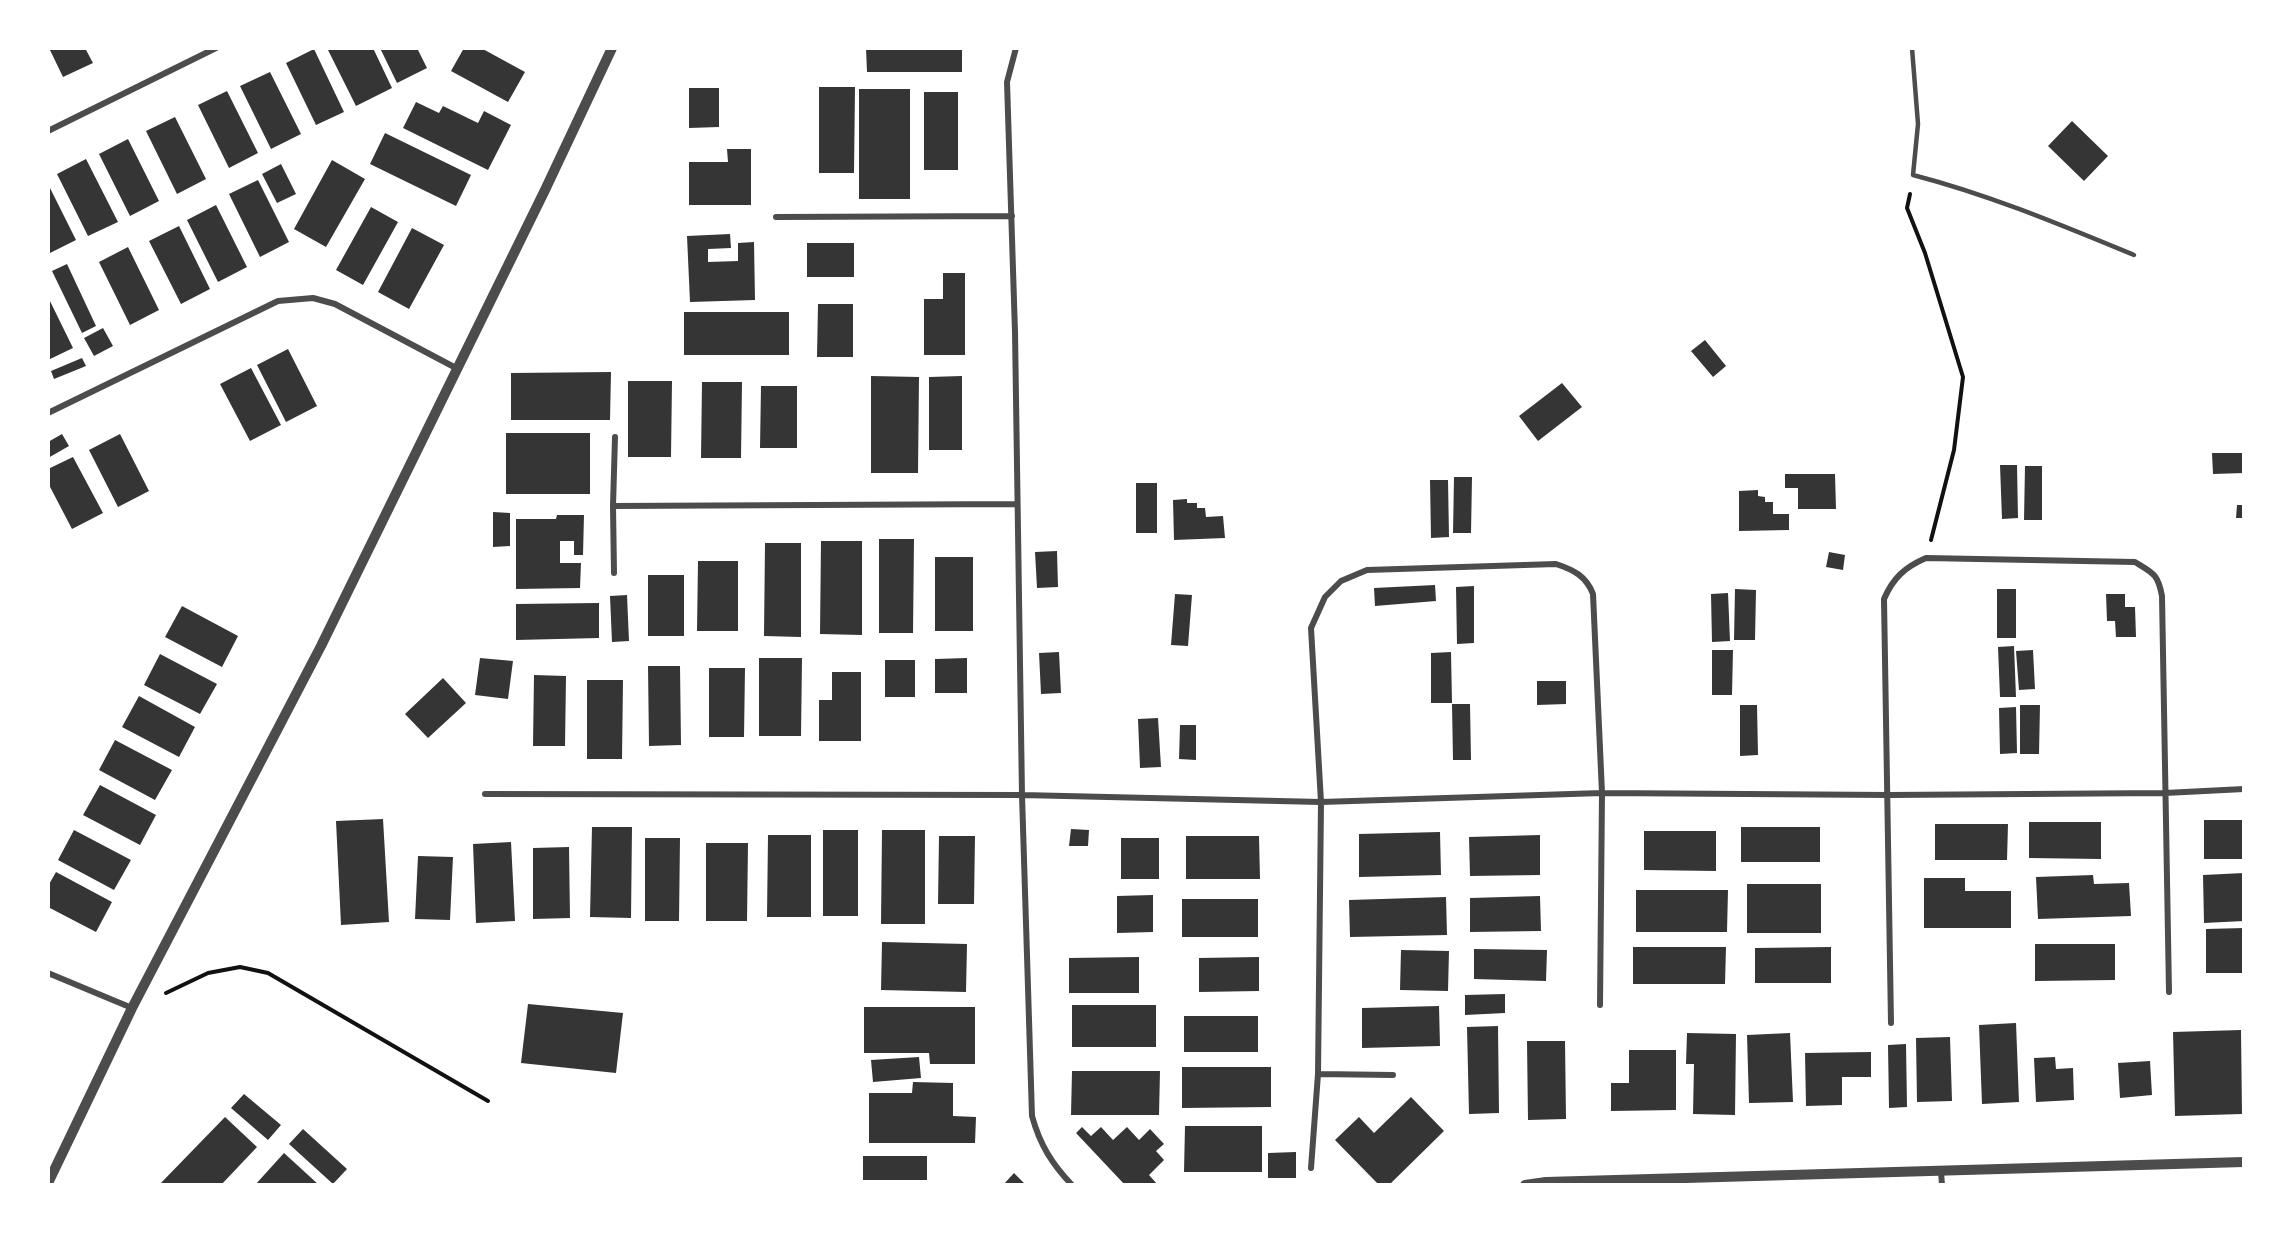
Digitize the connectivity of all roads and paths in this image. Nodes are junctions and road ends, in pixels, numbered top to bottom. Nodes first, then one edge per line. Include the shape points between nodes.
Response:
1 (216, 48) edge
2 (612, 48) edge
3 (1016, 48) edge
4 (1912, 48) edge
5 (48, 131) edge
6 (1913, 175) junction
7 (1012, 216) junction
8 (776, 217) dead end
9 (2134, 255) dead end
10 (456, 368) junction
11 (48, 414) edge
12 (615, 437) dead end
13 (1016, 504) junction
14 (613, 506) junction
15 (1926, 558) junction
16 (614, 573) dead end
17 (2244, 789) edge
18 (1602, 793) junction
19 (2165, 793) junction
20 (485, 794) dead end
21 (1022, 795) junction
22 (1888, 795) junction
23 (1321, 802) junction
24 (48, 973) edge
25 (2169, 992) dead end
26 (1600, 1005) dead end
27 (132, 1008) junction
28 (1891, 1023) dead end
29 (1318, 1074) junction
30 (1393, 1075) dead end
31 (488, 1101) dead end
32 (2244, 1162) edge
33 (1311, 1168) dead end
34 (1941, 1172) junction
35 (48, 1183) edge
36 (1072, 1185) edge
37 (1525, 1185) edge
38 (1942, 1185) edge

1 - 5 street
2 - 10 street
3 - 7 street via 1007,82
4 - 6 lane via 1918,124
6 - 9 lane via 2024,210
6 - 15 path via 1907,208 1963,377 1954,450
7 - 8 street
7 - 13 street
10 - 11 street via 336,304 313,298 278,301
10 - 27 street via 321,646
12 - 14 street
13 - 14 street
13 - 21 street
14 - 16 street
15 - 19 street via 2135,562 2149,570 2159,580 2162,596
15 - 22 street via 1899,574 1884,599
17 - 19 street
18 - 22 street
18 - 23 street
18 - 23 street via 1593,594 1589,583 1575,571 1556,564 1367,570 1341,581 1325,597 1311,628
18 - 26 street
19 - 22 street
19 - 25 street
20 - 21 street
21 - 23 street
21 - 36 street via 1032,1116 1039,1141 1054,1167
22 - 28 street
23 - 29 street
24 - 27 street
27 - 31 path via 208,972 240,967 268,974
27 - 35 street
29 - 30 street
29 - 33 street
32 - 34 street
34 - 37 street
34 - 38 street

